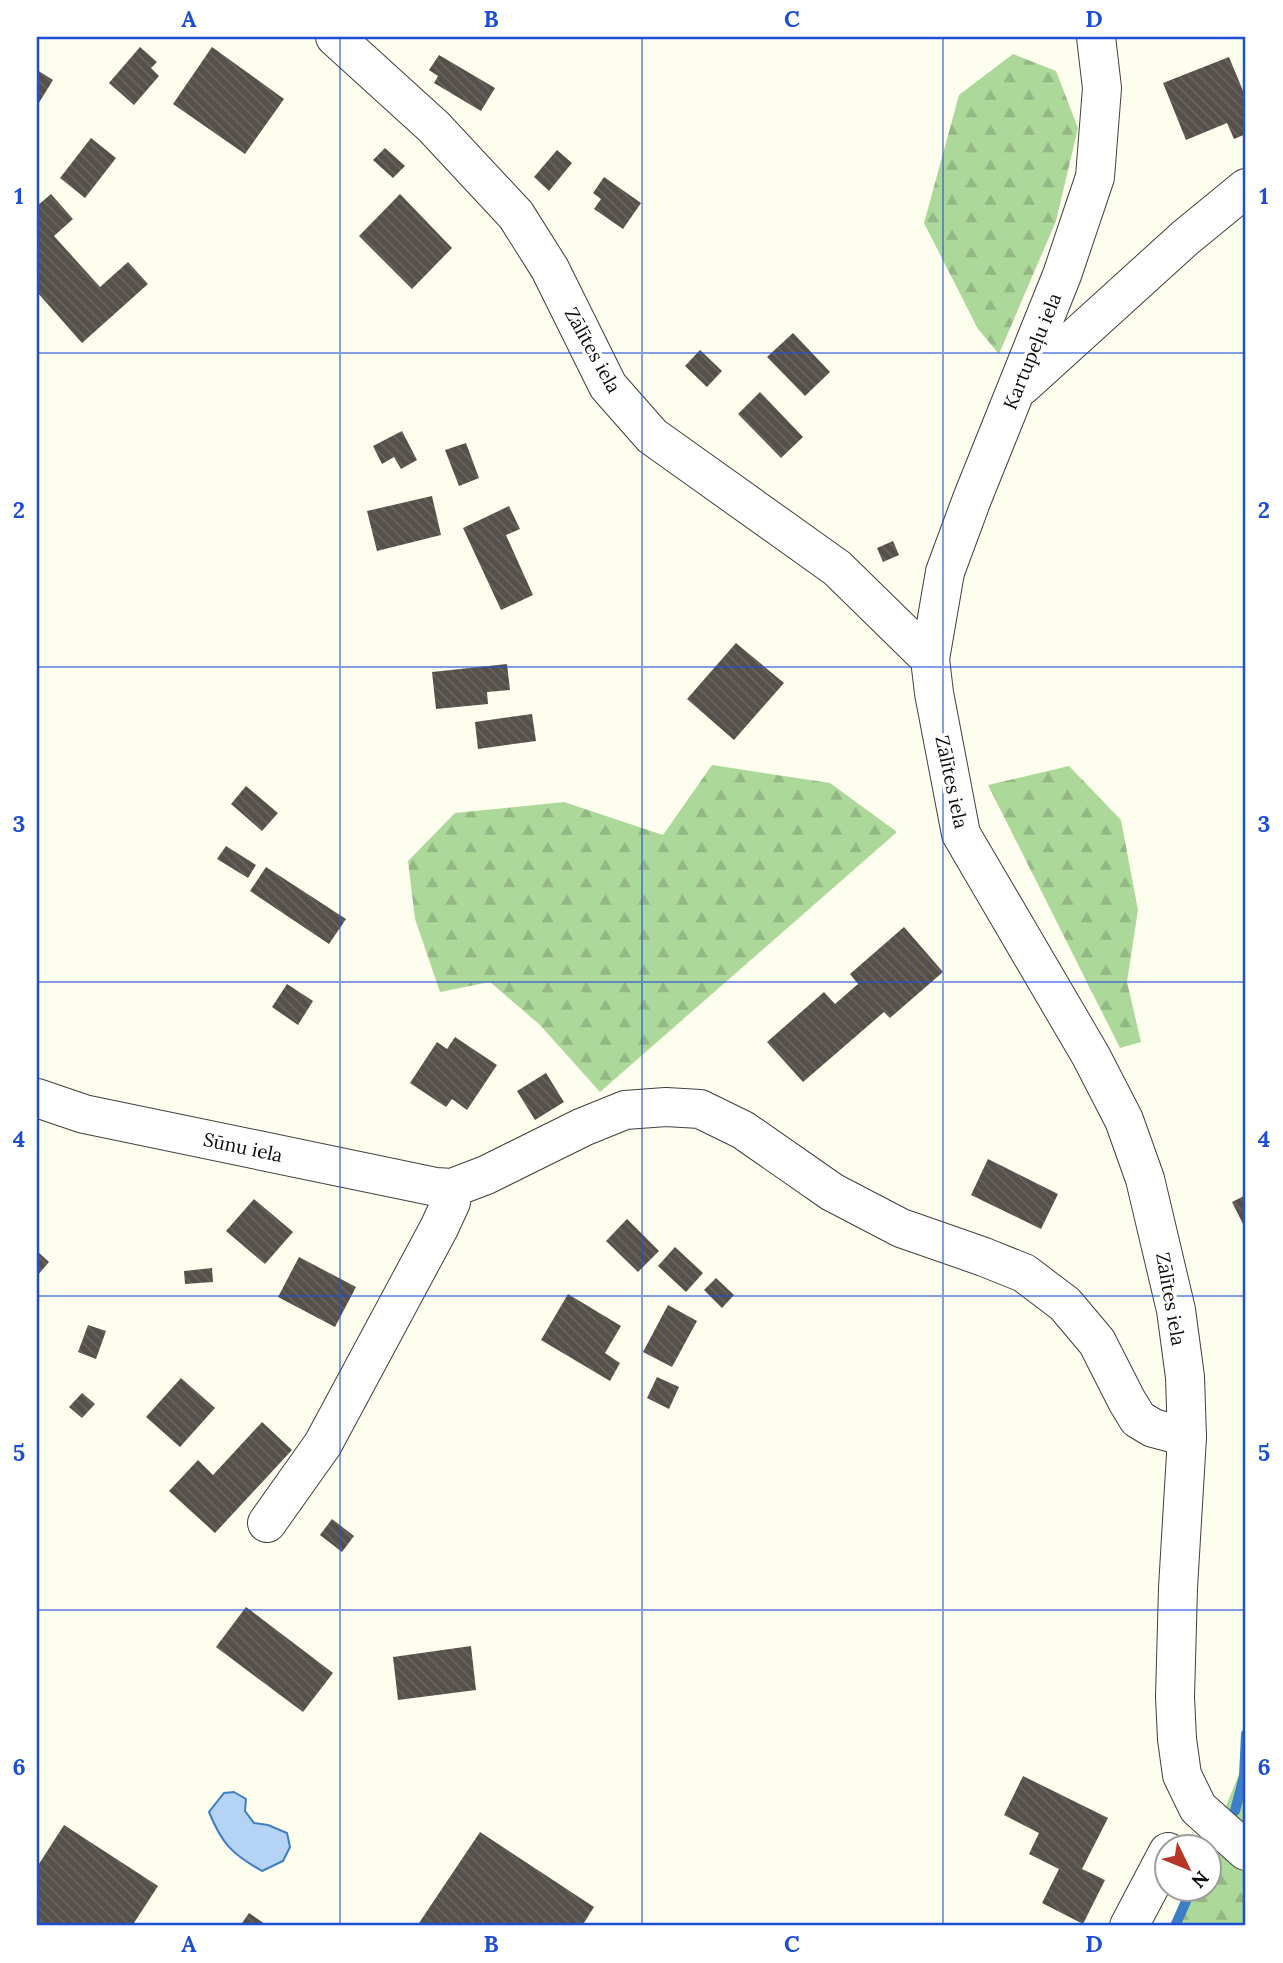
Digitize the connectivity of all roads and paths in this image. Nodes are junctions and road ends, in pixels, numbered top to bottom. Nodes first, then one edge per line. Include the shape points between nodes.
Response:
1 (335, 37) edge
2 (1096, 37) edge
3 (1246, 188) edge
4 (1016, 392) junction
5 (930, 659) junction
6 (37, 1098) edge
7 (452, 1188) junction
8 (1187, 1437) junction
9 (267, 1523) dead end
10 (1198, 1808) junction
11 (1178, 1834) edge
12 (1246, 1851) edge
13 (1154, 1877) edge
14 (1129, 1926) edge

1 - 5 street, Zālītes iela via 434,127 516,215 550,269 608,386 652,436 837,568
2 - 4 street, Kartupeļu iela via 1102,88 1095,177
3 - 4 street
4 - 5 street, Kartupeļu iela via 945,572
5 - 8 street, Zālītes iela via 961,834 1091,1056 1124,1120 1145,1179 1176,1310
6 - 7 street, Sūnu iela via 84,1114
7 - 8 street via 625,1110 701,1109 743,1130 832,1192 901,1228 1024,1273 1065,1304 1097,1342 1138,1419
7 - 9 street via 439,1228 323,1444
8 - 10 street, Zālītes iela via 1174,1697 1182,1775
10 - 11 street
10 - 12 street
13 - 14 street

